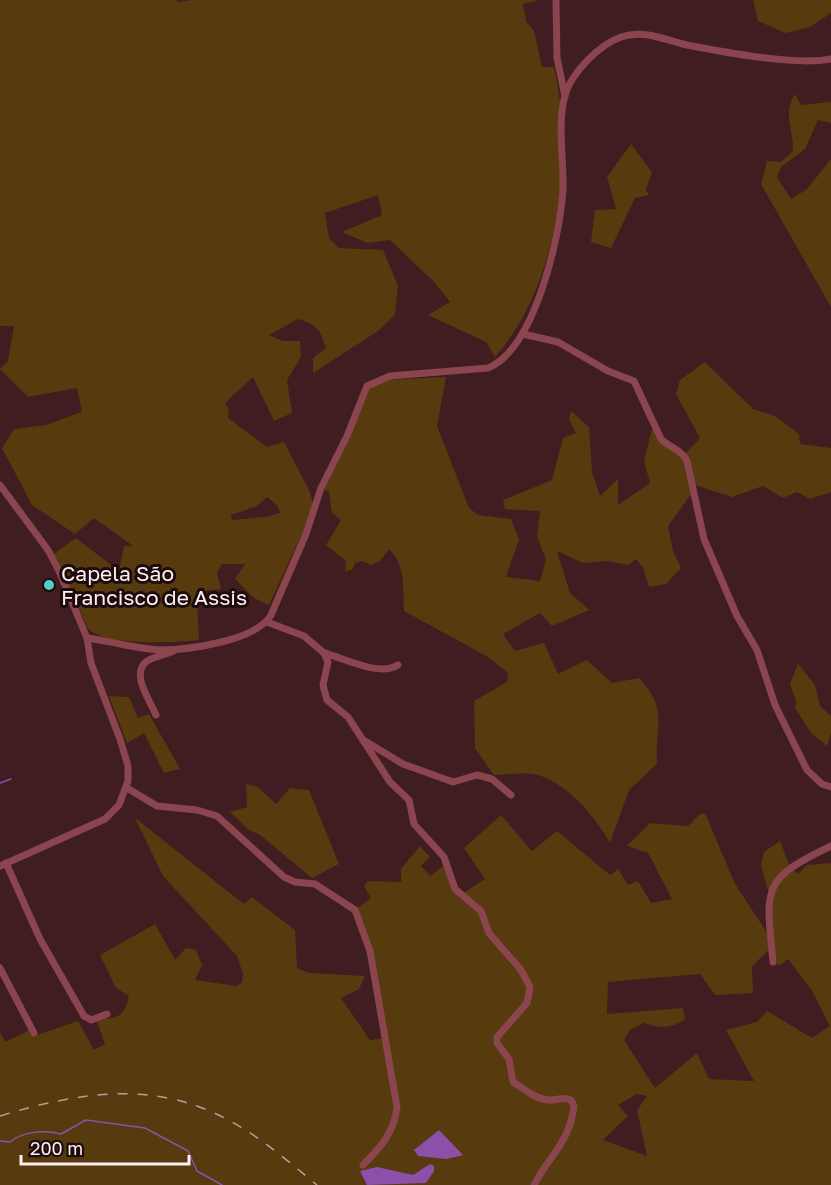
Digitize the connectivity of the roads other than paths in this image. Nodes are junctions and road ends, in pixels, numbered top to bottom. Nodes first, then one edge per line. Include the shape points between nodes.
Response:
1 (556, 0) edge
2 (831, 59) edge
3 (565, 96) junction
4 (524, 334) junction
5 (0, 485) edge
6 (267, 622) junction
7 (87, 638) junction
8 (177, 649) junction
9 (324, 653) junction
10 (398, 665) dead end
11 (156, 714) dead end
12 (365, 741) junction
13 (831, 787) edge
14 (127, 788) junction
15 (512, 795) dead end
16 (831, 846) edge
17 (3, 865) edge
18 (773, 962) dead end
19 (0, 968) edge
20 (107, 1014) dead end
21 (34, 1033) dead end
22 (363, 1165) dead end
23 (534, 1185) edge

1 - 3 street via 557,58
2 - 3 street via 796,61 633,34 601,49 578,74
3 - 4 street via 560,223
4 - 6 street via 503,358 488,368 390,376 367,386
4 - 13 street via 571,347 636,384 661,439 682,452 687,461 704,539 737,616 757,650 775,705 801,760 816,780
5 - 7 street via 54,561
6 - 8 street via 227,639
6 - 9 street via 304,636
7 - 8 street via 148,649
7 - 14 street via 91,663 126,759
8 - 11 street via 147,661 140,673
9 - 10 street via 371,667 390,669
9 - 12 street via 328,662 325,695
12 - 15 street via 403,765 453,782 477,775 492,779
12 - 23 street via 390,782 409,800 414,824 444,857 455,889 481,911 489,933 521,970 530,987 527,1003 497,1037 497,1043 509,1059 513,1082 540,1099 565,1097 574,1106 560,1149
14 - 17 street via 119,805 105,819
14 - 22 street via 157,806 217,816 284,877 315,884 355,910 370,951 398,1107 383,1145
16 - 18 street via 796,863 776,881 769,913
17 - 20 street via 84,1016 91,1020
19 - 21 street

